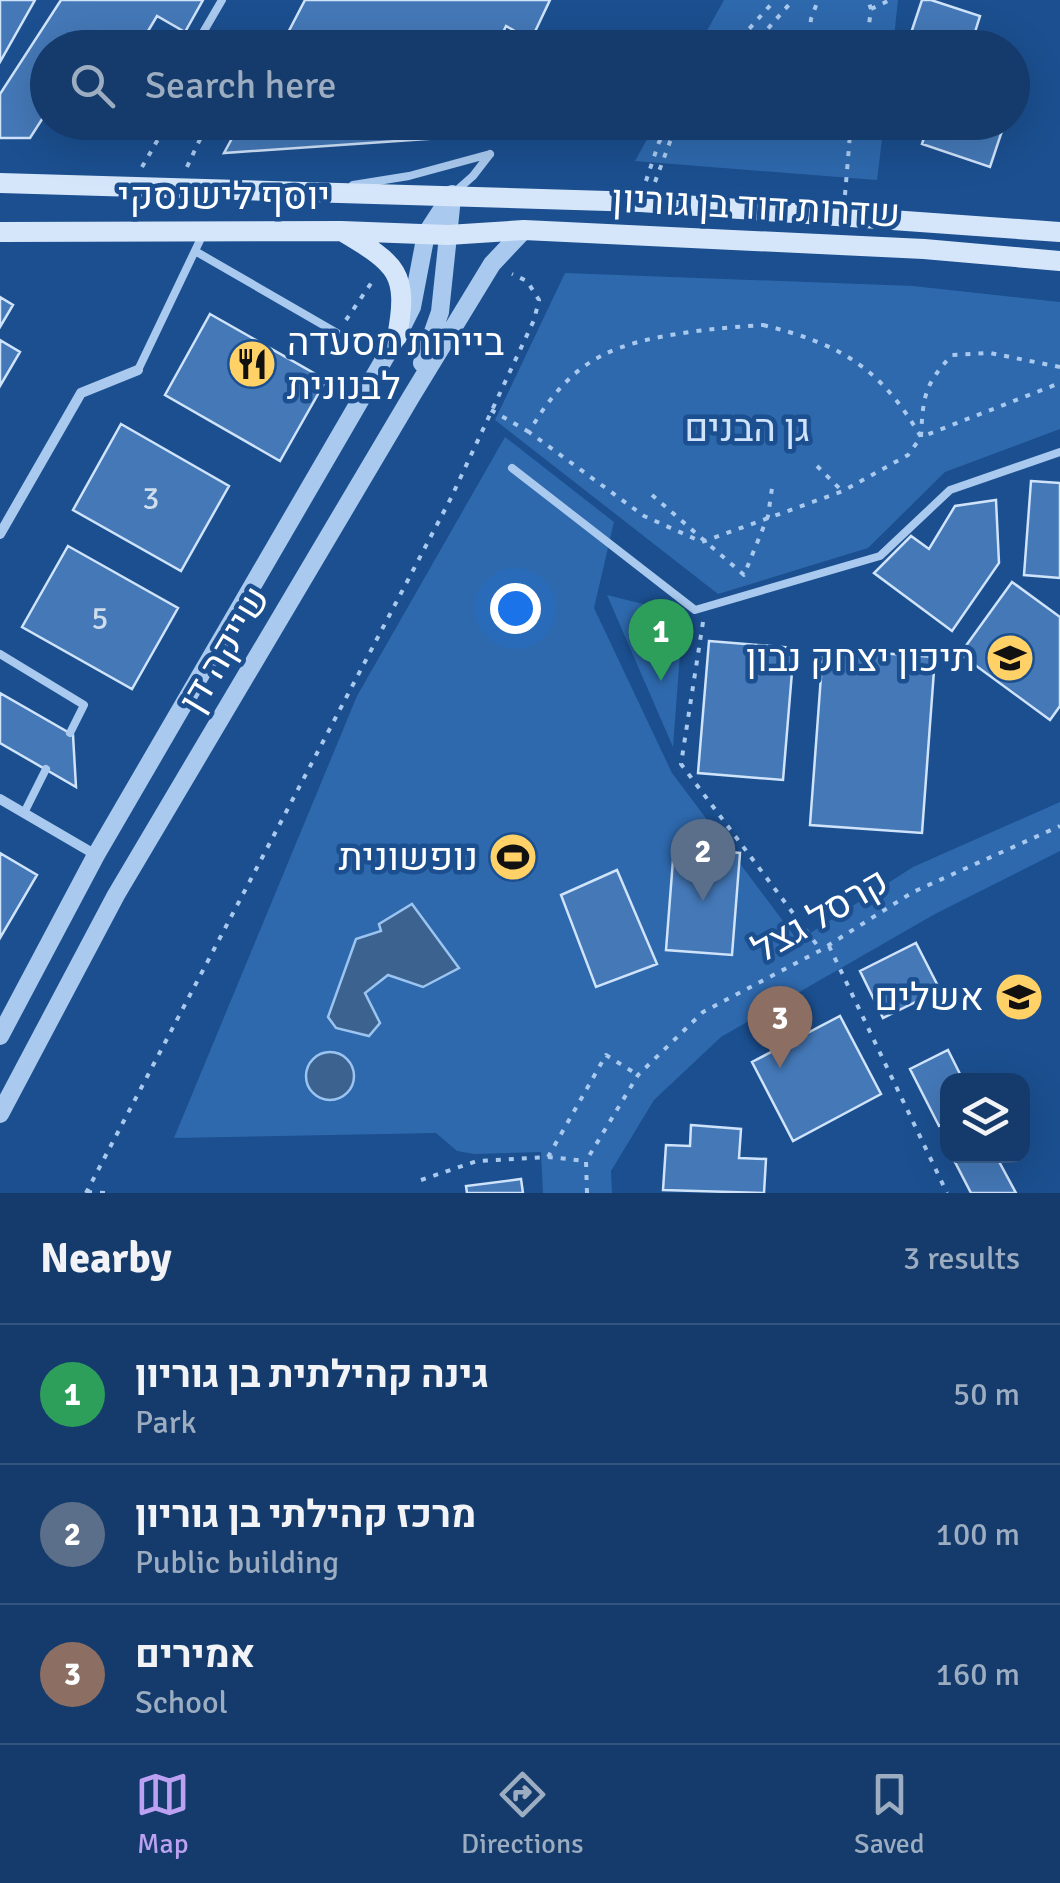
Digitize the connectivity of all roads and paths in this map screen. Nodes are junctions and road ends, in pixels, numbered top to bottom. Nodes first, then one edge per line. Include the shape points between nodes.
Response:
1 (222, 0) edge
2 (776, 0) edge
3 (793, 0) edge
4 (818, 0) edge
5 (868, 0) edge
6 (890, 0) edge
7 (871, 9) junction
8 (204, 30) edge
9 (748, 30) edge
10 (767, 30) edge
11 (810, 30) edge
12 (868, 30) edge
13 (158, 140) edge
14 (200, 140) edge
15 (660, 140) edge
16 (670, 140) edge
17 (850, 140) edge
18 (0, 183) edge
19 (644, 186) dead end
20 (653, 186) dead end
21 (130, 189) junction
22 (177, 189) junction
23 (303, 194) junction
24 (452, 194) junction
25 (842, 215) junction
26 (205, 230) junction
27 (341, 230) junction
28 (524, 230) junction
29 (0, 232) edge
30 (1060, 232) edge
31 (426, 234) junction
32 (448, 236) junction
33 (195, 250) junction
34 (1060, 261) edge
35 (492, 264) junction
36 (368, 290) dead end
37 (337, 333) joint
38 (397, 337) junction
39 (1060, 367) edge
40 (138, 370) joint
41 (1060, 383) edge
42 (410, 397) junction
43 (492, 410) junction
44 (529, 432) junction
45 (921, 437) junction
46 (1060, 452) edge
47 (817, 466) dead end
48 (512, 468) dead end
49 (774, 481) dead end
50 (843, 492) junction
51 (652, 495) dead end
52 (768, 516) junction
53 (0, 534) edge
54 (702, 542) junction
55 (706, 607) junction
56 (0, 654) edge
57 (70, 733) dead end
58 (46, 769) dead end
59 (0, 799) edge
60 (24, 813) junction
61 (1060, 826) edge
62 (96, 855) junction
63 (829, 946) junction
64 (821, 950) junction
65 (0, 1036) edge
66 (638, 1075) junction
67 (0, 1114) edge
68 (548, 1157) junction
69 (586, 1162) junction
70 (421, 1180) dead end
71 (87, 1192) edge
72 (108, 1193) edge
73 (588, 1193) edge
74 (947, 1193) edge

1 - 8 lane
2 - 9 path
3 - 10 path
4 - 11 path
5 - 7 path
6 - 7 path
7 - 12 path
13 - 21 path
14 - 22 path
15 - 19 path
16 - 20 path
17 - 25 path
18 - 21 main road, יוסף לישנסקי
21 - 22 main road, יוסף לישנסקי
22 - 23 main road, יוסף לישנסקי
23 - 24 main road, יוסף לישנסקי
23 - 24 lane via 490,154
24 - 25 main road, שדרות דוד בן גוריון
24 - 31 street, שייקה דן
24 - 32 street
25 - 30 main road, שדרות דוד בן גוריון
26 - 27 main road, יוסף לישנסקי
26 - 29 main road, יוסף לישנסקי
26 - 33 lane
27 - 31 main road, יוסף לישנסקי
27 - 38 main road via 378,252 397,273 404,300
28 - 32 main road, שדרות דוד בן גוריון
28 - 34 main road, שדרות דוד בן גוריון
28 - 35 street, שייקה דן
31 - 32 main road, יוסף לישנסקי
31 - 38 street, שייקה דן via 412,307
32 - 42 street via 440,312
33 - 37 lane
33 - 40 lane
35 - 42 street, שייקה דן
35 - 43 path via 527,282 539,300
36 - 37 path
38 - 62 street, שייקה דן
39 - 45 path via 990,353 952,354 922,396
40 - 53 street via 81,393
41 - 45 path
42 - 67 street, שייקה דן via 116,894
43 - 44 path
43 - 71 path
44 - 45 path via 565,382 603,354 712,328 763,325 812,337 856,360 901,402
44 - 54 path via 644,516
45 - 50 path via 908,454
46 - 55 lane via 950,490 880,556
47 - 50 path
48 - 55 lane via 695,610
49 - 52 path
50 - 52 path
51 - 54 path
52 - 54 path
52 - 54 path via 744,574
55 - 64 path via 681,764
56 - 57 lane via 84,706
58 - 60 lane
59 - 60 street
60 - 62 street
61 - 63 path, קרסל גצל via 913,892
62 - 65 street, שייקה דן
63 - 64 path, קרסל גצל
63 - 74 path
64 - 66 path, קרסל גצל via 703,1012
66 - 68 path via 606,1055
66 - 69 path, קרסל גצל
68 - 69 path
68 - 70 path via 477,1161
69 - 73 path
71 - 72 path

